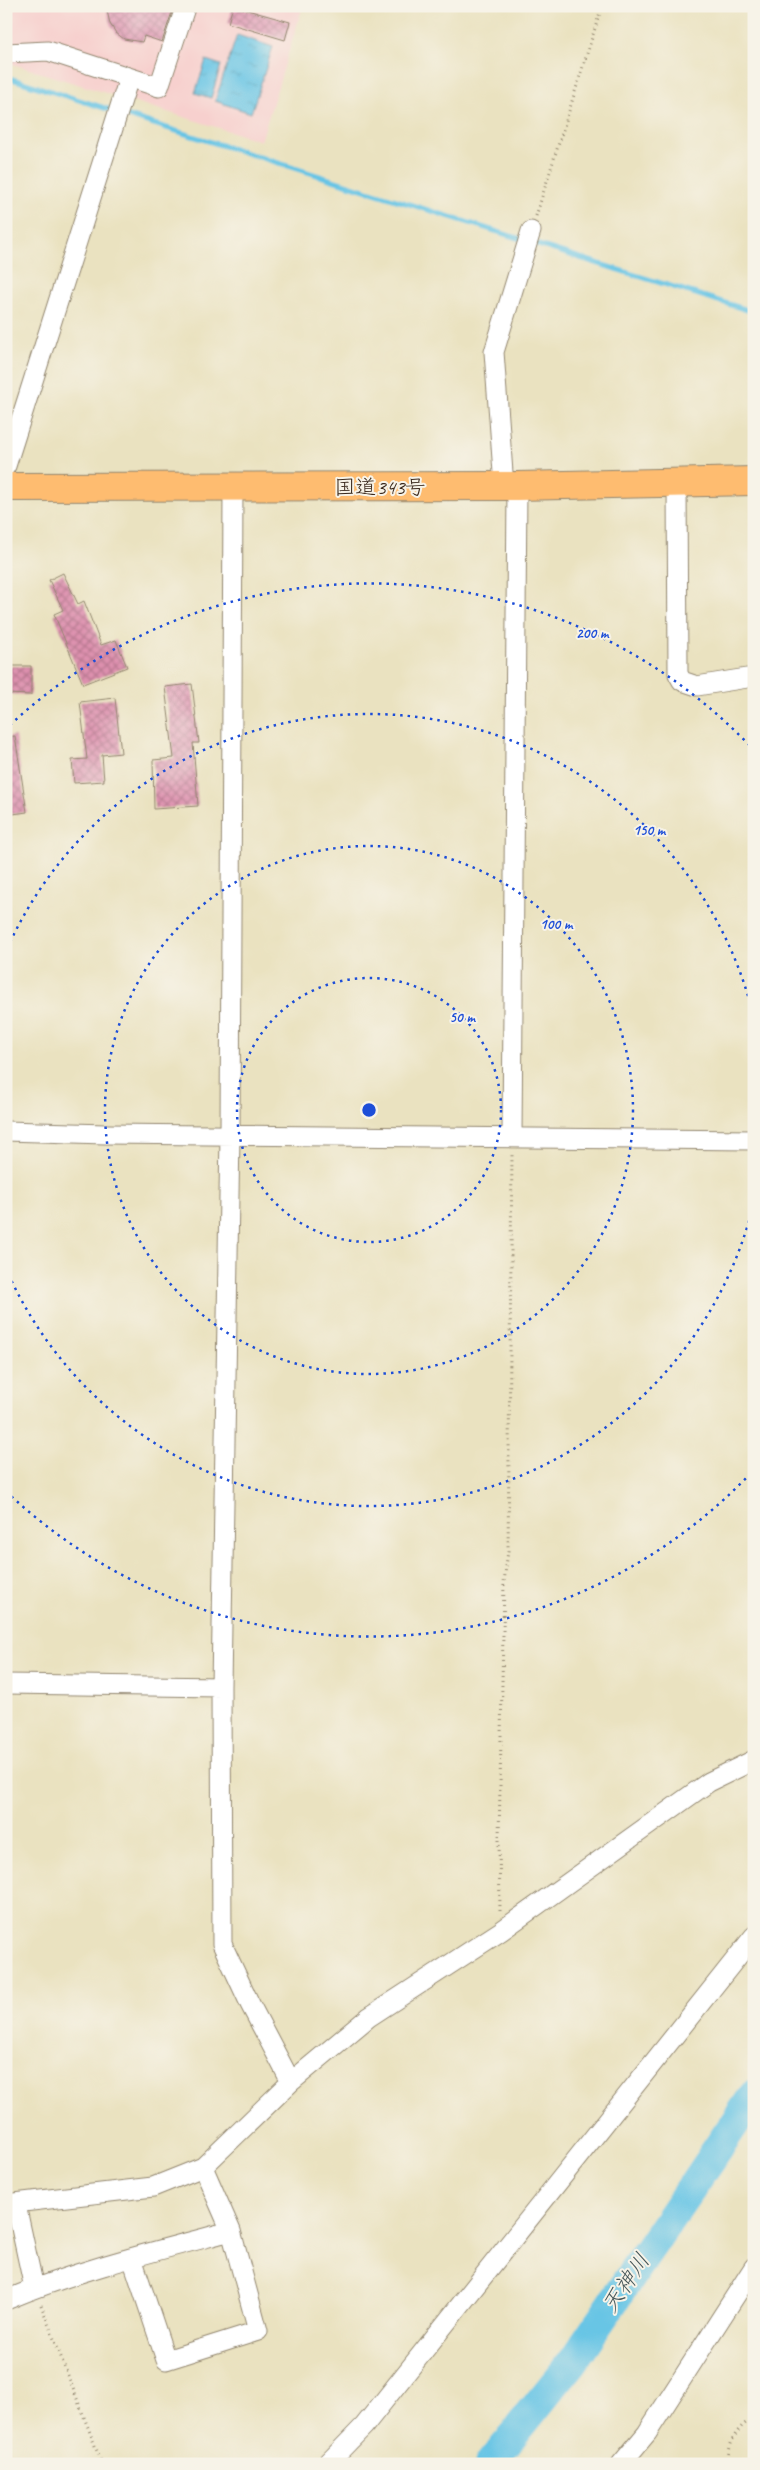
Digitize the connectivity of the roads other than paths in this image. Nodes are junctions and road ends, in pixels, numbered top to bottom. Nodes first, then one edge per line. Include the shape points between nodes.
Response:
1 (185, 8) dead end
2 (6, 53) edge
3 (129, 78) junction
4 (532, 231) road end
5 (6, 466) edge
6 (754, 481) edge
7 (677, 482) junction
8 (511, 486) junction
9 (6, 487) edge
10 (233, 488) junction
11 (747, 678) dead end
12 (6, 1131) edge
13 (230, 1134) junction
14 (512, 1137) junction
15 (754, 1140) edge
16 (6, 1684) edge
17 (221, 1687) junction
18 (754, 1760) edge
19 (754, 1936) edge
20 (291, 2082) junction
21 (203, 2167) junction
22 (11, 2204) edge
23 (231, 2231) junction
24 (132, 2258) junction
25 (754, 2267) edge
26 (34, 2288) junction
27 (6, 2300) edge
28 (327, 2464) edge
29 (621, 2464) edge

1 - 3 street via 158,87
2 - 3 street via 48,51
3 - 5 street
4 - 8 street via 494,352
6 - 7 highway, 国道343号
7 - 8 highway, 国道343号
7 - 11 street via 678,674 682,681 697,686
8 - 10 highway, 国道343号
8 - 14 street
9 - 10 highway, 国道343号
10 - 13 street
12 - 13 street
13 - 14 street
13 - 17 street
14 - 15 street
16 - 17 street
17 - 20 street via 222,1944
18 - 20 street via 708,1782 501,1931 369,2017
19 - 28 street via 364,2426
20 - 21 street
21 - 22 street via 153,2187
21 - 23 street
22 - 26 street
23 - 24 street
23 - 24 street via 258,2331 166,2360
24 - 26 street
25 - 29 street via 647,2433
26 - 27 street

